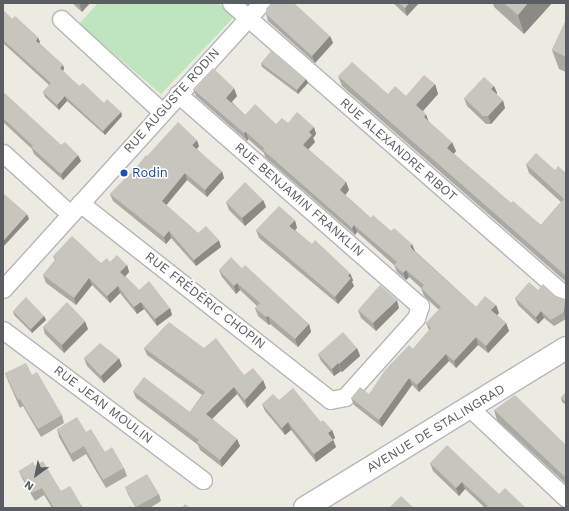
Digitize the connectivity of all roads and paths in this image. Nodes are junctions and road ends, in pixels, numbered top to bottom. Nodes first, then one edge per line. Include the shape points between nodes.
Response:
1 (231, 3) edge
2 (261, 3) edge
3 (248, 18) junction
4 (61, 19) dead end
5 (178, 94) junction
6 (162, 112) junction
7 (3, 153) edge
8 (75, 208) junction
9 (3, 289) edge
10 (566, 296) edge
11 (3, 330) edge
12 (564, 354) edge
13 (330, 400) joint
14 (470, 408) junction
15 (203, 480) dead end
16 (566, 498) edge
17 (305, 508) edge

1 - 3 street, RUE ALEXANDRE RIBOT
2 - 3 street, RUE AUGUSTE RODIN
3 - 5 street, RUE AUGUSTE RODIN
3 - 10 street, RUE ALEXANDRE RIBOT
4 - 6 street
5 - 6 street, RUE AUGUSTE RODIN
5 - 13 street, RUE BENJAMIN FRANKLIN via 420,306 416,318 346,397
6 - 8 street, RUE AUGUSTE RODIN
7 - 8 street, RUE FRÉDÉRIC CHOPIN
8 - 9 street, RUE AUGUSTE RODIN
8 - 13 street, RUE FRÉDÉRIC CHOPIN
11 - 15 street, RUE JEAN MOULIN
12 - 14 main road, AVENUE DE STALINGRAD
14 - 16 street
14 - 17 main road, AVENUE DE STALINGRAD

